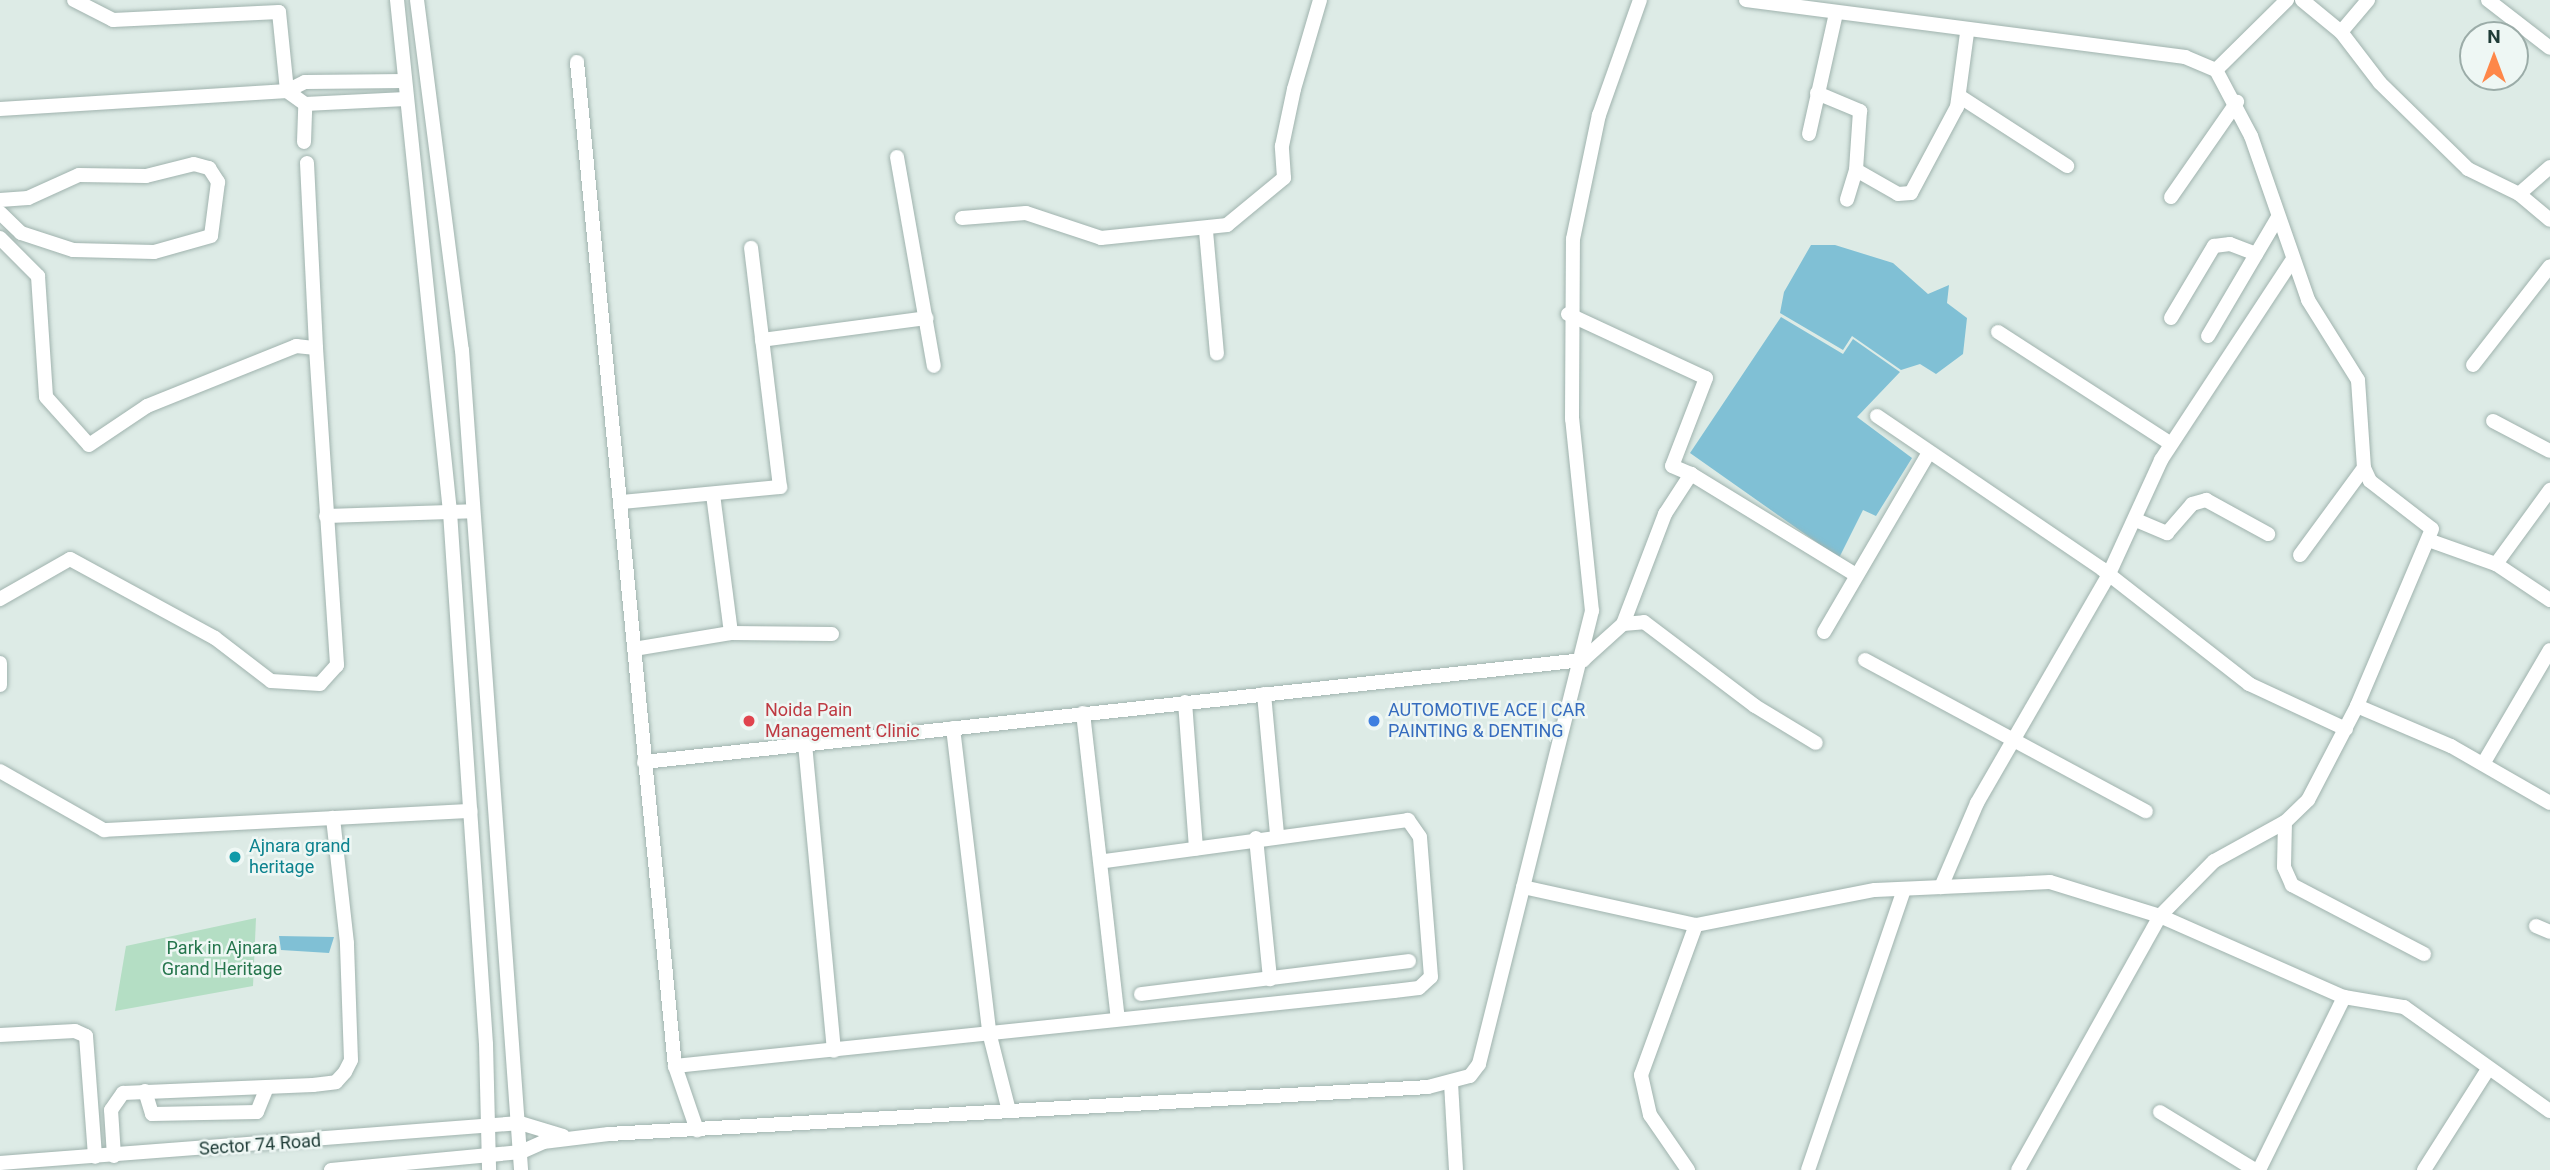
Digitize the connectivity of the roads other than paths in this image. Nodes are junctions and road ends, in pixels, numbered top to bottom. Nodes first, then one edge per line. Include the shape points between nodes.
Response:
1 (74, 0) edge
2 (397, 0) edge
3 (417, 0) edge
4 (1320, 0) edge
5 (1640, 0) edge
6 (1746, 0) edge
7 (2287, 0) edge
8 (2302, 0) edge
9 (2368, 0) edge
10 (2488, 0) edge
11 (1836, 13) junction
12 (2341, 32) junction
13 (1967, 33) junction
14 (2550, 48) edge
15 (577, 62) dead end
16 (2216, 70) junction
17 (405, 81) junction
18 (287, 91) junction
19 (1817, 93) junction
20 (1959, 96) junction
21 (406, 99) junction
22 (2237, 102) junction
23 (305, 104) junction
24 (0, 109) edge
25 (1809, 134) dead end
26 (304, 142) dead end
27 (897, 157) dead end
28 (307, 163) dead end
29 (2067, 166) dead end
30 (2550, 167) edge
31 (1856, 170) junction
32 (2519, 194) junction
33 (2171, 197) dead end
34 (0, 200) edge
35 (1847, 200) dead end
36 (0, 213) edge
37 (962, 218) dead end
38 (2277, 219) junction
39 (2550, 220) edge
40 (1206, 232) junction
41 (0, 238) edge
42 (751, 248) dead end
43 (2256, 254) junction
44 (2291, 262) junction
45 (2550, 266) edge
46 (1568, 314) junction
47 (927, 318) junction
48 (2171, 318) dead end
49 (1998, 332) dead end
50 (2208, 336) dead end
51 (762, 340) junction
52 (316, 348) junction
53 (1217, 354) dead end
54 (2473, 365) dead end
55 (934, 366) dead end
56 (1877, 416) dead end
57 (2493, 421) dead end
58 (2171, 444) junction
59 (2550, 451) edge
60 (1929, 452) junction
61 (2364, 468) junction
62 (1690, 474) junction
63 (2550, 490) edge
64 (713, 494) junction
65 (621, 502) junction
66 (473, 511) junction
67 (450, 512) junction
68 (326, 516) junction
69 (2136, 520) junction
70 (2268, 534) dead end
71 (2431, 541) junction
72 (2300, 555) dead end
73 (2496, 564) junction
74 (1856, 575) junction
75 (2108, 576) junction
76 (0, 598) edge
77 (2550, 600) edge
78 (1623, 624) junction
79 (1824, 632) dead end
80 (731, 633) junction
81 (832, 634) dead end
82 (634, 649) junction
83 (2550, 650) edge
84 (1583, 660) junction
85 (1865, 660) dead end
86 (0, 663) edge
87 (0, 685) edge
88 (1264, 694) junction
89 (1185, 702) junction
90 (2357, 706) junction
91 (1083, 713) junction
92 (953, 728) junction
93 (2346, 729) junction
94 (2013, 737) junction
95 (1816, 743) dead end
96 (805, 744) junction
97 (645, 762) junction
98 (2483, 764) junction
99 (0, 771) edge
100 (2550, 803) edge
101 (471, 811) junction
102 (2146, 811) dead end
103 (333, 818) junction
104 (2285, 822) junction
105 (1277, 834) junction
106 (1256, 838) junction
107 (1196, 849) junction
108 (1102, 860) junction
109 (1523, 887) junction
110 (1941, 887) junction
111 (1904, 890) junction
112 (2160, 916) junction
113 (1696, 925) junction
114 (2424, 954) dead end
115 (1409, 961) dead end
116 (1272, 978) junction
117 (1141, 994) dead end
118 (2344, 997) junction
119 (1277, 1003) junction
120 (1118, 1019) junction
121 (989, 1032) junction
122 (0, 1035) edge
123 (834, 1051) junction
124 (675, 1066) junction
125 (2488, 1069) junction
126 (1451, 1083) junction
127 (267, 1087) junction
128 (145, 1091) junction
129 (111, 1110) junction
130 (92, 1111) junction
131 (1009, 1111) junction
132 (2550, 1111) edge
133 (2161, 1112) dead end
134 (520, 1123) junction
135 (488, 1129) junction
136 (697, 1130) junction
137 (568, 1138) junction
138 (490, 1153) junction
139 (522, 1153) junction
140 (114, 1156) junction
141 (95, 1157) junction
142 (0, 1163) edge
143 (354, 1169) edge
144 (331, 1170) edge
145 (489, 1170) edge
146 (521, 1170) edge
147 (1456, 1170) edge
148 (1688, 1170) edge
149 (1808, 1170) edge
150 (2018, 1170) edge
151 (2257, 1170) edge
152 (2424, 1170) edge

1 - 18 street via 113,20 279,12
2 - 17 street
3 - 66 street via 462,350
4 - 40 street via 1294,89 1284,178 1244,213
5 - 46 street via 1587,162
6 - 11 street
7 - 16 street
8 - 12 street
9 - 12 street
10 - 14 street
11 - 13 street
11 - 19 street
12 - 32 street via 2437,143 2498,188
13 - 16 street via 2185,57
13 - 20 street
15 - 65 street
16 - 22 street
17 - 18 street via 305,82
17 - 21 street
18 - 23 street
18 - 24 street
19 - 25 street
19 - 31 street via 1860,111
20 - 29 street
20 - 31 street via 1911,192 1898,194
21 - 23 street
21 - 67 street
22 - 33 street
22 - 38 street
23 - 26 street
27 - 47 street
28 - 52 street
30 - 32 street
31 - 35 street
32 - 39 street
34 - 36 street via 28,198 79,175 146,176 194,164 208,168 218,182 211,236 154,252 74,250 21,233
37 - 40 street via 1026,213 1101,238
38 - 43 street
38 - 44 street
40 - 53 street
41 - 52 street via 38,276 46,397 89,445 147,406 296,346
42 - 51 street
43 - 48 street via 2230,244 2214,246
43 - 50 street
44 - 58 street
44 - 61 street via 2358,380
45 - 54 street
46 - 62 street via 1706,378 1672,466
46 - 84 street via 1572,419 1592,588
47 - 51 street
47 - 55 street
49 - 58 street
51 - 64 street via 780,487
52 - 68 street
56 - 60 street
57 - 59 street
58 - 69 street
60 - 74 street
60 - 75 street
61 - 71 street via 2370,481 2427,519
61 - 72 street
62 - 74 street
62 - 78 street via 1665,514
63 - 73 street
64 - 65 street
64 - 80 street
65 - 82 street
66 - 67 street
66 - 134 street
67 - 68 street
67 - 101 street
68 - 76 street via 337,665 320,684 271,681 215,638 70,559
69 - 70 street via 2167,533 2192,504 2206,500
69 - 75 street
71 - 73 street
71 - 90 street via 2394,608
73 - 77 street
74 - 79 street
75 - 93 street via 2249,684
75 - 94 street
78 - 84 street
78 - 95 street via 1644,622 1755,706
80 - 81 street
80 - 82 street
82 - 97 street
83 - 98 street
84 - 88 street
84 - 109 street
85 - 94 street
86 - 87 street
88 - 89 street
88 - 105 street
89 - 91 street
89 - 107 street
90 - 93 street
90 - 98 street
91 - 92 street
91 - 108 street
92 - 96 street
92 - 121 street
93 - 104 street via 2308,800
94 - 102 street
94 - 110 street
96 - 97 street
96 - 123 street
97 - 124 street
98 - 100 street
99 - 103 street via 104,831
101 - 103 street
101 - 135 street
103 - 127 street via 347,943 351,1060 335,1082
104 - 112 street via 2214,861
104 - 114 street via 2284,867 2292,885
105 - 106 street
105 - 119 street via 1398,820 1417,827 1432,977 1419,988
106 - 107 street
106 - 116 street
107 - 108 street
108 - 120 street
109 - 113 street
109 - 126 street via 1479,1064 1470,1076
110 - 111 street
110 - 112 street via 2050,881
111 - 113 street via 1803,900
111 - 149 street
112 - 118 street
112 - 150 street
113 - 148 street via 1641,1075 1650,1115
115 - 116 street
116 - 117 street
116 - 119 street
118 - 125 street via 2415,1013
118 - 151 street
119 - 120 street
120 - 121 street
121 - 123 street
121 - 131 street
122 - 130 street via 83,1034
123 - 124 street
124 - 136 street
125 - 132 street
125 - 152 street
126 - 131 street
126 - 147 street
127 - 128 street
127 - 128 street via 257,1112 152,1114
128 - 129 street via 123,1093
129 - 130 street
129 - 140 street
130 - 141 street
131 - 136 street
133 - 151 street
134 - 135 street, Sector 74 Road
134 - 137 street
134 - 139 street
135 - 138 street
135 - 140 street, Sector 74 Road
136 - 137 street
137 - 139 street, Sector 74 Road
138 - 139 street, Sector 74 Road
138 - 143 street, Sector 74 Road
138 - 145 street
139 - 146 street
140 - 141 street, Sector 74 Road
141 - 142 street, Sector 74 Road
143 - 144 street, Sector 74 Road

